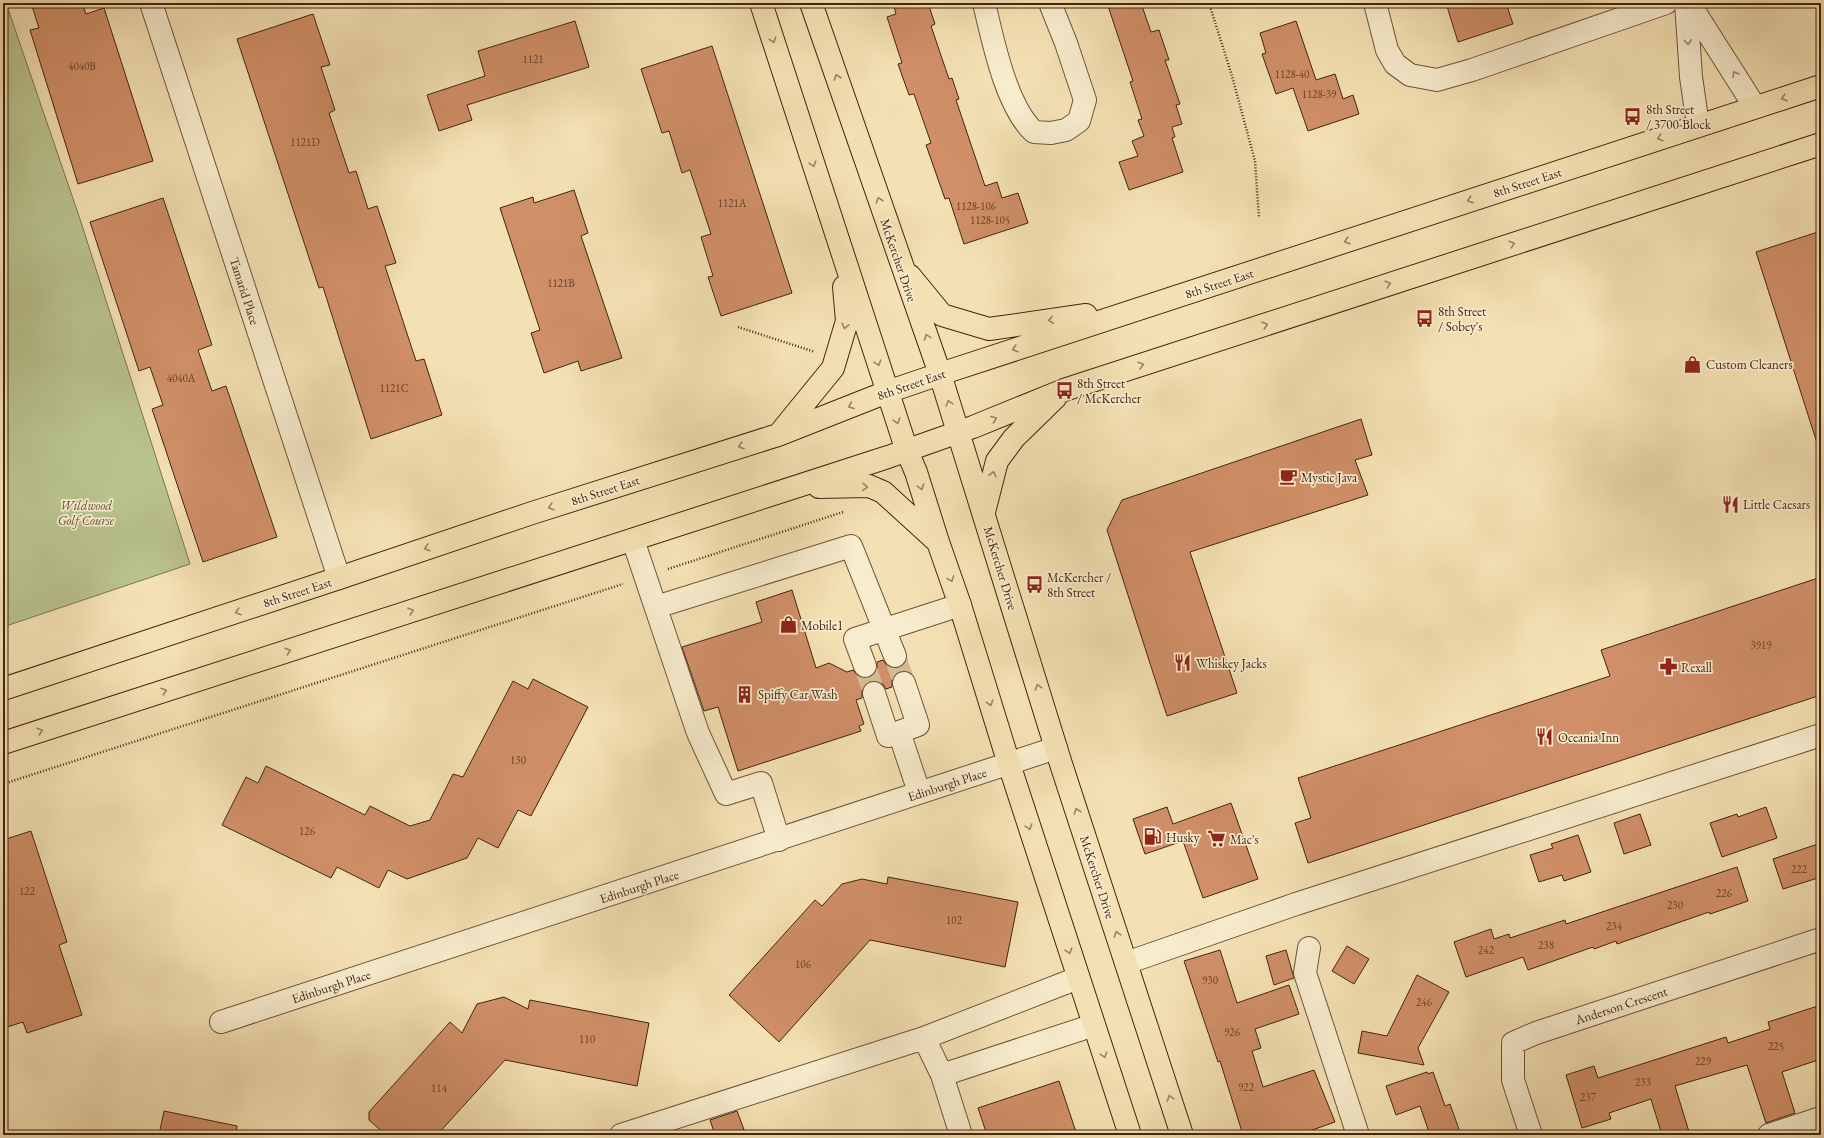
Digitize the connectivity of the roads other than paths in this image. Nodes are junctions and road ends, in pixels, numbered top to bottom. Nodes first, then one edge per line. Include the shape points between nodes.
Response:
1 (151, 3) edge
2 (761, 3) edge
3 (811, 3) edge
4 (984, 3) edge
5 (1050, 3) edge
6 (1375, 3) edge
7 (1666, 3) edge
8 (1686, 3) edge
9 (1690, 3) edge
10 (1821, 86) edge
11 (1755, 107) junction
12 (1698, 126) junction
13 (1821, 144) edge
14 (840, 246) junction
15 (900, 264) junction
16 (1145, 307) junction
17 (940, 374) junction
18 (1064, 390) junction
19 (887, 392) junction
20 (958, 433) junction
21 (778, 435) junction
22 (907, 451) junction
23 (798, 487) junction
24 (984, 512) junction
25 (633, 540) junction
26 (938, 542) junction
27 (339, 578) junction
28 (960, 605) junction
29 (656, 607) junction
30 (885, 629) junction
31 (895, 656) tunnel mouth
32 (865, 666) tunnel mouth
33 (904, 683) tunnel mouth
34 (3, 689) edge
35 (874, 693) tunnel mouth
36 (899, 732) junction
37 (1821, 735) edge
38 (3, 742) edge
39 (1056, 748) junction
40 (1009, 764) junction
41 (919, 792) junction
42 (779, 840) junction
43 (1821, 939) edge
44 (1309, 948) dead end
45 (1126, 963) junction
46 (1078, 978) junction
47 (221, 1022) dead end
48 (1094, 1025) junction
49 (924, 1038) junction
50 (942, 1075) junction
51 (1821, 1118) edge
52 (621, 1135) edge
53 (961, 1135) edge
54 (1130, 1135) edge
55 (1182, 1135) edge
56 (1358, 1135) edge
57 (1531, 1135) edge
58 (1769, 1135) edge

1 - 27 street, Tamarid Place
2 -> 14 main road
15 -> 3 main road, McKercher Drive
4 - 5 street via 1008,89 1019,113 1034,132 1051,133 1066,130 1079,121 1085,100
6 - 7 street via 1387,50 1395,64 1410,75 1437,80 1480,68
8 -> 12 street via 1691,77
11 -> 9 street
10 -> 11 main road, 8th Street East
11 - 12 main road, 8th Street East
12 -> 16 main road, 8th Street East
18 -> 13 main road
14 -> 19 main road
14 -> 21 main road via 847,321 833,368
16 -> 15 main road via 989,329 942,315
17 -> 15 main road, McKercher Drive
16 -> 17 main road, 8th Street East
17 - 19 main road, 8th Street East
20 -> 17 main road, McKercher Drive
20 -> 18 main road
24 -> 18 main road via 997,461 1014,438
19 -> 21 main road, 8th Street East
19 -> 22 main road
20 - 22 main road
20 - 24 main road, McKercher Drive
21 -> 27 main road, 8th Street East via 532,513
22 - 23 main road
22 -> 26 main road
23 - 25 main road
23 -> 26 main road via 869,486 883,492
39 -> 24 main road, McKercher Drive
25 - 29 street
38 -> 25 main road
26 -> 28 main road
27 -> 34 main road, 8th Street East
28 - 30 street
28 -> 40 main road
29 - 30 street via 851,546
29 - 42 street via 698,733 726,794 761,783
30 - 31 street
30 - 32 street via 855,639
33 - 36 street via 918,725
35 - 36 street via 888,736
36 - 41 street
37 - 45 street via 1296,904
39 - 40 street, Edinburgh Place
45 -> 39 main road, McKercher Drive
40 - 41 street, Edinburgh Place
40 -> 46 main road
41 - 42 street, Edinburgh Place
42 - 47 street, Edinburgh Place
43 - 57 street, Anderson Crescent via 1536,1033 1513,1043 1513,1080
44 - 56 street via 1305,973
55 -> 45 main road, McKercher Drive
46 - 48 main road
46 - 49 street
48 - 50 street
48 -> 54 main road
49 - 50 street
49 - 52 street
50 - 53 street
51 - 58 street

